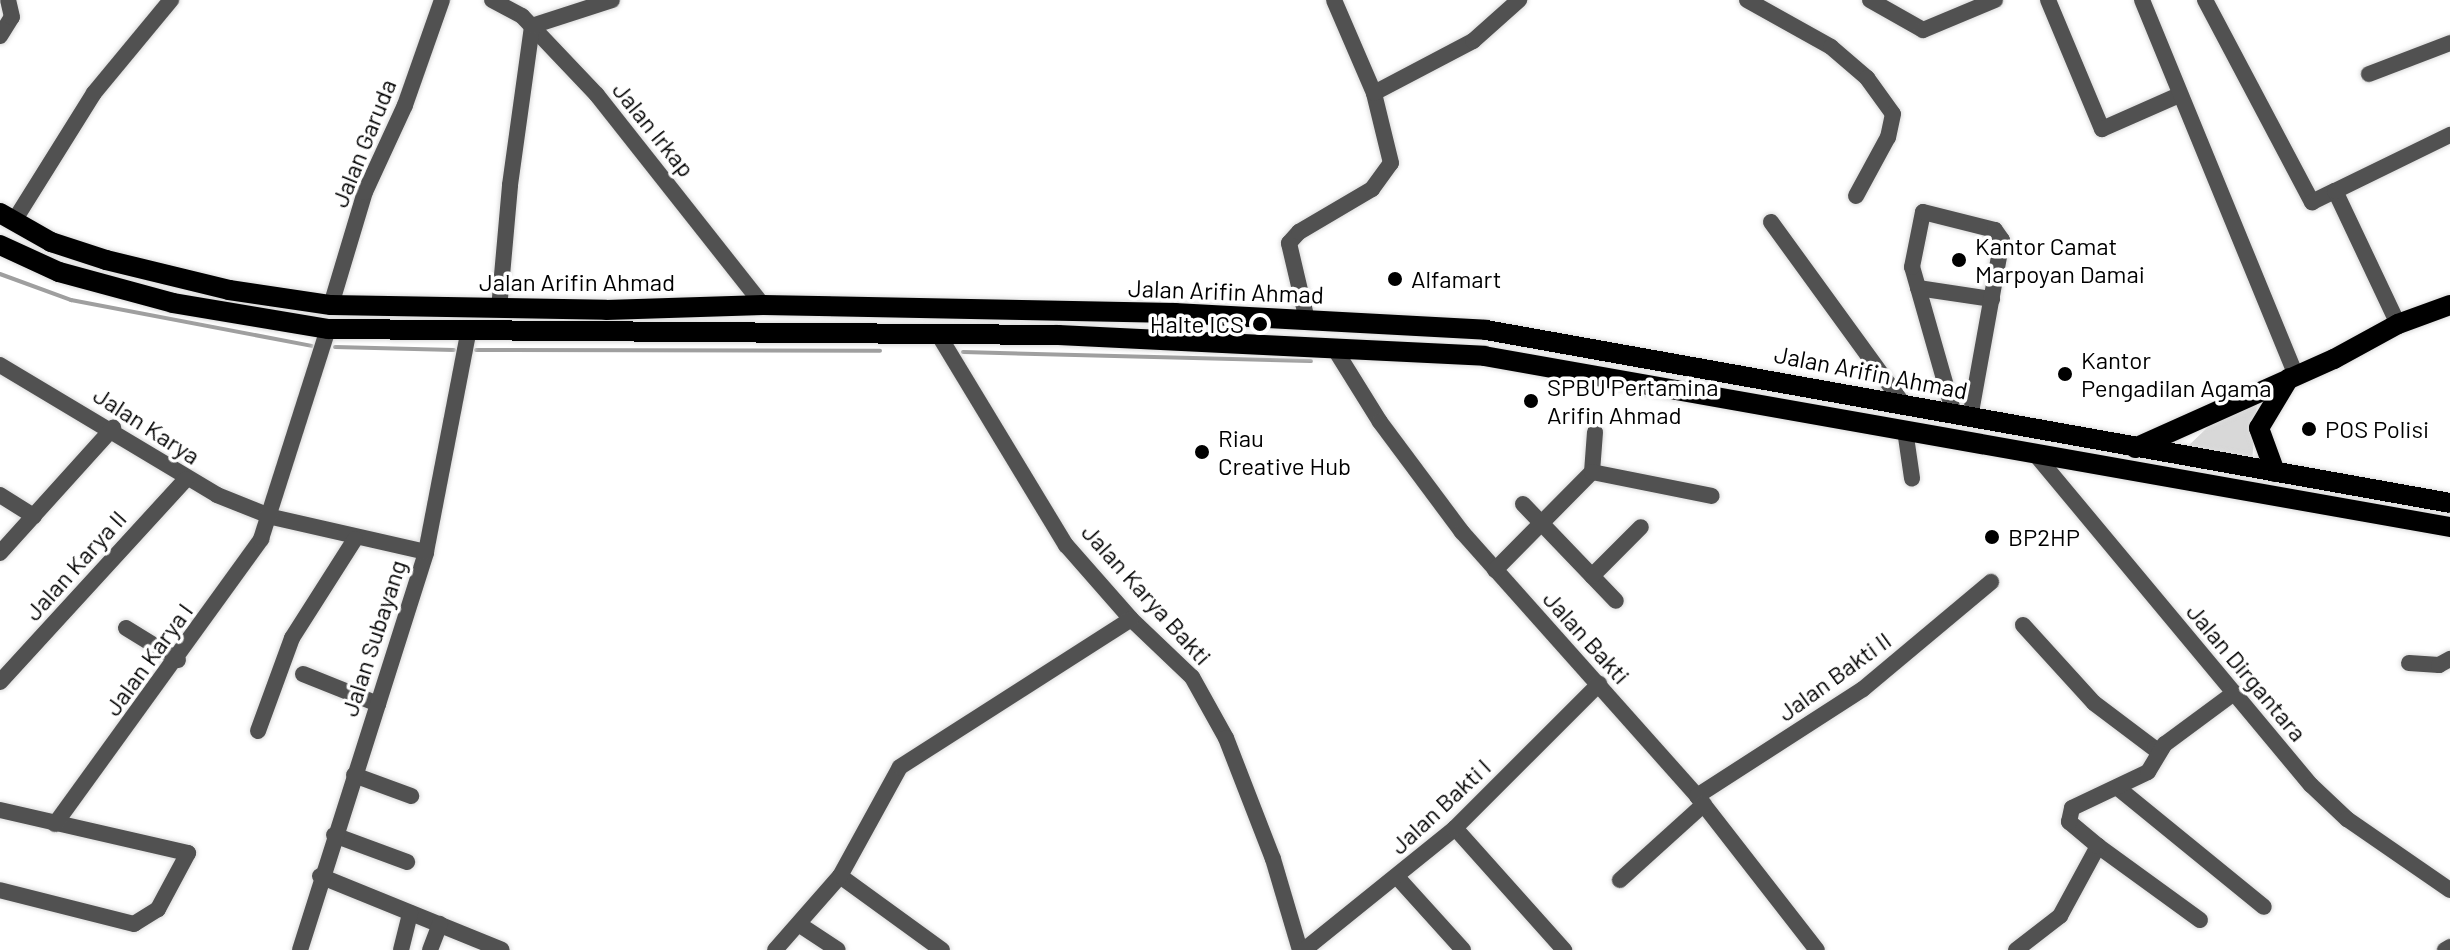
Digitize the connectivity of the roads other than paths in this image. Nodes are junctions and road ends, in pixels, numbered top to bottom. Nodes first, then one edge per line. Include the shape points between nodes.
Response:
1 (171, 0) edge
2 (442, 0) edge
3 (492, 0) edge
4 (612, 0) edge
5 (1353, 0) edge
6 (1519, 0) edge
7 (1747, 0) edge
8 (1870, 0) edge
9 (1995, 0) edge
10 (2048, 0) edge
11 (2142, 0) edge
12 (2205, 0) edge
13 (15, 4) edge
14 (1336, 6) edge
15 (532, 26) junction
16 (0, 36) edge
17 (2450, 43) edge
18 (2369, 74) dead end
19 (1374, 93) junction
20 (2179, 95) junction
21 (2450, 135) edge
22 (2335, 191) junction
23 (1856, 196) dead end
24 (7, 217) edge
25 (1771, 222) dead end
26 (4, 250) edge
27 (1918, 288) junction
28 (1992, 299) junction
29 (331, 305) junction
30 (763, 305) junction
31 (2450, 305) edge
32 (813, 308) junction
33 (499, 309) junction
34 (1307, 320) junction
35 (2398, 324) junction
36 (328, 329) junction
37 (813, 331) junction
38 (468, 334) junction
39 (938, 334) junction
40 (1334, 348) junction
41 (0, 365) edge
42 (2293, 376) junction
43 (1755, 377) junction
44 (1752, 401) junction
45 (1904, 405) junction
46 (1962, 416) junction
47 (113, 428) junction
48 (1905, 430) junction
49 (1595, 432) dead end
50 (2135, 448) junction
51 (2035, 454) junction
52 (1592, 472) junction
53 (2275, 472) junction
54 (1912, 478) dead end
55 (186, 479) junction
56 (0, 495) edge
57 (1712, 496) dead end
58 (2450, 503) edge
59 (1523, 504) dead end
60 (34, 516) junction
61 (272, 517) junction
62 (1543, 525) junction
63 (1641, 527) dead end
64 (2450, 527) edge
65 (355, 539) junction
66 (426, 552) junction
67 (0, 553) edge
68 (1495, 570) junction
69 (1592, 576) junction
70 (1991, 582) dead end
71 (1616, 601) dead end
72 (1131, 619) junction
73 (2023, 625) dead end
74 (126, 628) dead end
75 (2450, 659) edge
76 (178, 660) junction
77 (2409, 663) dead end
78 (303, 674) dead end
79 (0, 682) edge
80 (1599, 684) junction
81 (2234, 693) junction
82 (378, 704) junction
83 (258, 731) dead end
84 (2162, 748) junction
85 (354, 775) junction
86 (2118, 788) junction
87 (411, 796) dead end
88 (1701, 800) junction
89 (0, 810) edge
90 (55, 824) junction
91 (1455, 828) junction
92 (334, 835) junction
93 (2098, 846) junction
94 (407, 862) dead end
95 (320, 876) junction
96 (840, 876) junction
97 (1398, 878) junction
98 (1620, 880) dead end
99 (0, 890) edge
100 (2450, 890) edge
101 (2264, 907) dead end
102 (410, 913) junction
103 (2200, 920) dead end
104 (440, 924) junction
105 (800, 925) junction
106 (2450, 947) edge
107 (300, 950) edge
108 (401, 950) edge
109 (430, 950) edge
110 (502, 950) edge
111 (775, 950) edge
112 (838, 950) edge
113 (942, 950) edge
114 (1302, 950) edge
115 (1463, 950) edge
116 (1564, 950) edge
117 (1817, 950) edge
118 (2016, 950) edge
119 (2445, 950) edge

1 - 24 street via 94,93
2 - 29 street, Jalan Garuda via 405,105 365,192
3 - 15 street, Jalan Irkap
4 - 15 street
5 - 14 street
6 - 19 street via 1473,41
7 - 23 street via 1831,47 1867,78 1890,110 1888,137
8 - 9 street via 1923,30
10 - 20 street via 2102,129
11 - 20 street
12 - 22 street via 2312,202
13 - 16 street
14 - 19 street
15 - 30 street, Jalan Irkap via 597,95
15 - 33 street
17 - 18 street
19 - 34 street via 1391,155 1385,176 1289,243
20 - 42 street
21 - 22 street
22 - 35 street
24 - 29 main road, Jalan Arifin Ahmad via 51,242 106,260 229,290
25 - 45 street
26 - 36 main road, Jalan Arifin Ahmad via 59,272 173,303
27 - 28 street
27 - 28 street via 1912,267 1923,212 1995,230 2002,240
27 - 46 street
28 - 46 street
29 - 33 main road, Jalan Arifin Ahmad
30 - 32 main road, Jalan Arifin Ahmad
30 - 33 main road, Jalan Arifin Ahmad
31 - 35 main road
32 - 34 main road, Jalan Arifin Ahmad
32 - 37 main road
34 - 43 main road, Jalan Arifin Ahmad via 1486,330
35 - 42 main road
36 - 38 main road, Jalan Arifin Ahmad
36 - 61 street
37 - 38 main road, Jalan Arifin Ahmad
37 - 39 main road, Jalan Arifin Ahmad
38 - 66 street, Jalan Subayang
39 - 40 main road, Jalan Arifin Ahmad
39 - 72 street, Jalan Karya Bakti via 1066,545
40 - 44 main road, Jalan Arifin Ahmad via 1484,356
40 - 68 street, Jalan Bakti via 1380,422
41 - 47 street, Jalan Karya
42 - 50 main road
42 - 53 main road via 2259,428
43 - 44 main road
43 - 45 main road, Jalan Arifin Ahmad
44 - 48 main road, Jalan Arifin Ahmad
45 - 46 main road, Jalan Arifin Ahmad
46 - 50 main road, Jalan Arifin Ahmad
47 - 55 street, Jalan Karya
47 - 60 street
48 - 51 main road, Jalan Arifin Ahmad
48 - 54 street
49 - 52 street
50 - 53 main road, Jalan Arifin Ahmad
51 - 64 main road, Jalan Arifin Ahmad
51 - 81 street, Jalan Dirgantara
52 - 57 street
52 - 62 street
53 - 58 main road, Jalan Arifin Ahmad
55 - 61 street, Jalan Karya
55 - 79 street, Jalan Karya II
56 - 60 street
59 - 62 street
60 - 67 street
61 - 65 street, Jalan Karya
61 - 76 street, Jalan Karya I via 237,578
62 - 68 street
62 - 69 street
63 - 69 street
65 - 66 street, Jalan Karya
65 - 83 street via 292,638
66 - 82 street, Jalan Subayang
68 - 80 street, Jalan Bakti
69 - 71 street
70 - 88 street, Jalan Bakti II via 1863,689
72 - 96 street via 900,767
72 - 114 street, Jalan Karya Bakti via 1192,677 1226,738
73 - 84 street via 2094,703 2155,749
74 - 76 street
75 - 77 street via 2439,665
76 - 90 street, Jalan Karya I
78 - 82 street
80 - 88 street, Jalan Bakti
80 - 91 street, Jalan Bakti I
81 - 84 street
81 - 100 street, Jalan Dirgantara via 2326,801
82 - 85 street, Jalan Subayang
84 - 86 street via 2148,772
85 - 87 street
85 - 92 street, Jalan Subayang
86 - 93 street via 2085,800 2068,813 2072,825
86 - 101 street
88 - 98 street, Jalan Bakti II
88 - 117 street, Jalan Bakti
89 - 90 street
90 - 99 street via 188,853 158,909 140,923
91 - 97 street, Jalan Bakti I
91 - 116 street
92 - 94 street
92 - 95 street, Jalan Subayang
93 - 103 street
93 - 118 street via 2060,916
95 - 102 street
95 - 107 street, Jalan Subayang
96 - 105 street
96 - 113 street
97 - 114 street, Jalan Bakti I
97 - 115 street
102 - 104 street
102 - 108 street
104 - 109 street
104 - 110 street
105 - 111 street
105 - 112 street
106 - 119 street

